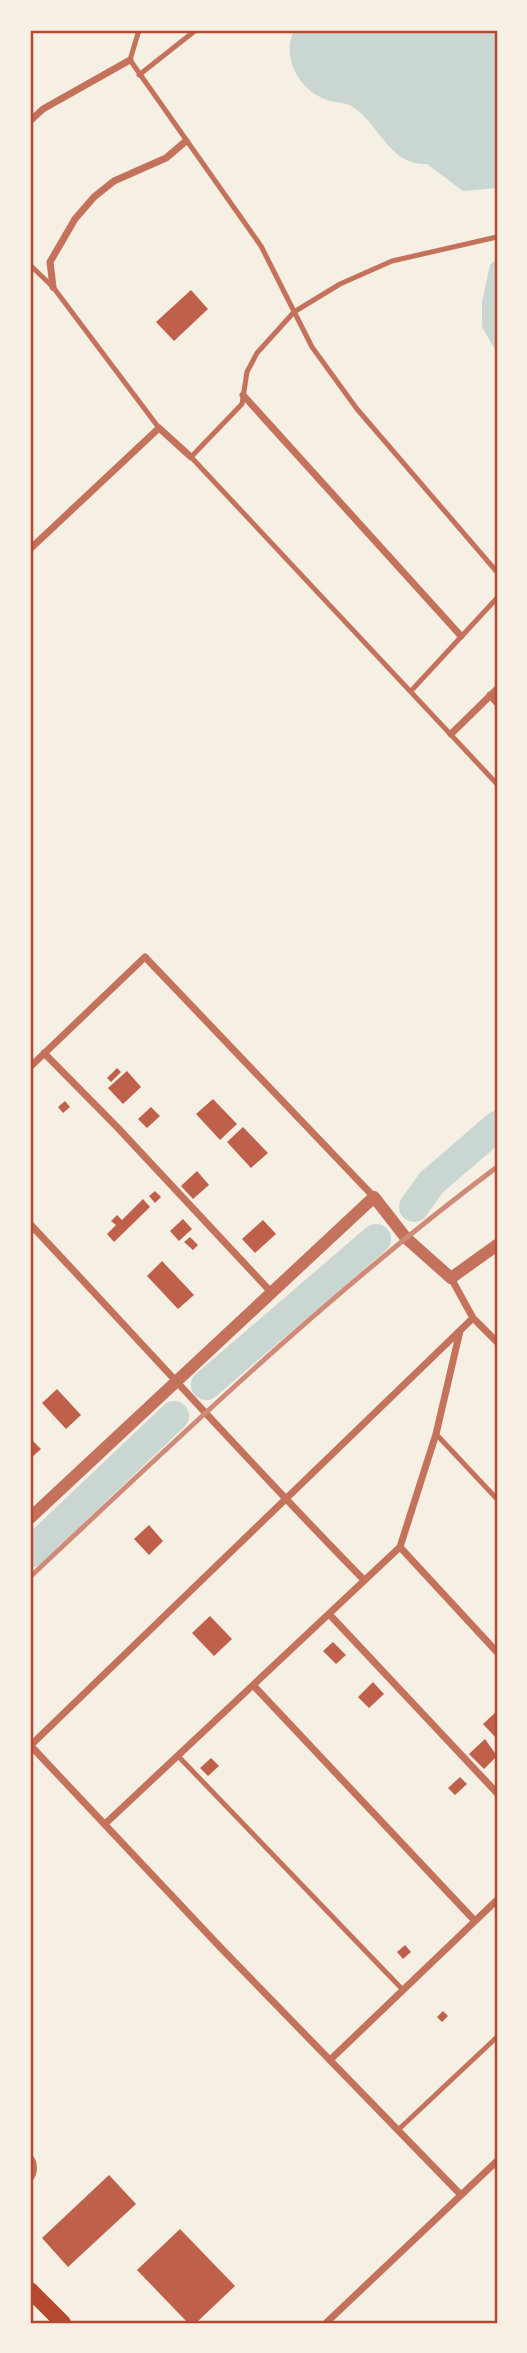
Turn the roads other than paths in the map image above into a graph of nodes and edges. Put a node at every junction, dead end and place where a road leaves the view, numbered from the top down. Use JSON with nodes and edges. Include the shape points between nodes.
{"nodes":[{"id":1,"x":139,"y":30,"type":"edge"},
{"id":2,"x":196,"y":30,"type":"edge"},
{"id":3,"x":130,"y":60,"type":"junction"},
{"id":4,"x":139,"y":75,"type":"junction"},
{"id":5,"x":30,"y":121,"type":"edge"},
{"id":6,"x":186,"y":141,"type":"junction"},
{"id":7,"x":497,"y":237,"type":"edge"},
{"id":8,"x":30,"y":265,"type":"edge"},
{"id":9,"x":53,"y":287,"type":"junction"},
{"id":10,"x":294,"y":312,"type":"junction"},
{"id":11,"x":243,"y":395,"type":"junction"},
{"id":12,"x":159,"y":428,"type":"junction"},
{"id":13,"x":191,"y":457,"type":"junction"},
{"id":14,"x":30,"y":549,"type":"edge"},
{"id":15,"x":497,"y":572,"type":"edge"},
{"id":16,"x":497,"y":598,"type":"edge"},
{"id":17,"x":461,"y":636,"type":"junction"},
{"id":18,"x":497,"y":689,"type":"edge"},
{"id":19,"x":411,"y":691,"type":"junction"},
{"id":20,"x":490,"y":695,"type":"junction"},
{"id":21,"x":497,"y":704,"type":"edge"},
{"id":22,"x":451,"y":734,"type":"junction"},
{"id":23,"x":497,"y":784,"type":"edge"},
{"id":24,"x":44,"y":1053,"type":"junction"},
{"id":25,"x":30,"y":1067,"type":"edge"},
{"id":26,"x":374,"y":1197,"type":"junction"},
{"id":27,"x":30,"y":1224,"type":"edge"},
{"id":28,"x":497,"y":1244,"type":"edge"},
{"id":29,"x":451,"y":1278,"type":"junction"},
{"id":30,"x":271,"y":1292,"type":"junction"},
{"id":31,"x":473,"y":1318,"type":"junction"},
{"id":32,"x":460,"y":1331,"type":"junction"},
{"id":33,"x":497,"y":1342,"type":"edge"},
{"id":34,"x":177,"y":1379,"type":"junction"},
{"id":35,"x":436,"y":1434,"type":"junction"},
{"id":36,"x":285,"y":1499,"type":"junction"},
{"id":37,"x":497,"y":1499,"type":"edge"},
{"id":38,"x":30,"y":1518,"type":"edge"},
{"id":39,"x":400,"y":1547,"type":"junction"},
{"id":40,"x":364,"y":1580,"type":"junction"},
{"id":41,"x":328,"y":1614,"type":"junction"},
{"id":42,"x":497,"y":1652,"type":"edge"},
{"id":43,"x":253,"y":1685,"type":"junction"},
{"id":44,"x":30,"y":1745,"type":"edge"},
{"id":45,"x":178,"y":1756,"type":"junction"},
{"id":46,"x":497,"y":1793,"type":"edge"},
{"id":47,"x":105,"y":1824,"type":"junction"},
{"id":48,"x":497,"y":1900,"type":"edge"},
{"id":49,"x":475,"y":1921,"type":"junction"},
{"id":50,"x":403,"y":1990,"type":"junction"},
{"id":51,"x":497,"y":2037,"type":"edge"},
{"id":52,"x":330,"y":2060,"type":"junction"},
{"id":53,"x":398,"y":2130,"type":"junction"},
{"id":54,"x":30,"y":2156,"type":"edge"},
{"id":55,"x":497,"y":2161,"type":"edge"},
{"id":56,"x":30,"y":2180,"type":"edge"},
{"id":57,"x":461,"y":2195,"type":"junction"},
{"id":58,"x":30,"y":2290,"type":"edge"},
{"id":59,"x":62,"y":2323,"type":"edge"},
{"id":60,"x":326,"y":2323,"type":"edge"}],
"edges":[{"from":1,"to":3,"type":"lane"},
{"from":2,"to":4,"type":"lane"},
{"from":3,"to":4,"type":"lane"},
{"from":3,"to":5,"type":"street"},
{"from":4,"to":6,"type":"lane"},
{"from":6,"to":9,"type":"street","via":[[166,158],[114,181],[93,197],[50,262]]},
{"from":6,"to":10,"type":"lane","via":[[261,246]]},
{"from":7,"to":10,"type":"lane","via":[[392,261],[340,284]]},
{"from":8,"to":9,"type":"lane"},
{"from":9,"to":12,"type":"lane"},
{"from":10,"to":11,"type":"lane","via":[[257,353]]},
{"from":10,"to":15,"type":"lane","via":[[312,347],[357,409]]},
{"from":11,"to":13,"type":"lane","via":[[242,404]]},
{"from":11,"to":17,"type":"street"},
{"from":12,"to":13,"type":"street"},
{"from":12,"to":14,"type":"street"},
{"from":13,"to":19,"type":"lane"},
{"from":16,"to":17,"type":"lane"},
{"from":17,"to":19,"type":"lane"},
{"from":18,"to":20,"type":"street"},
{"from":19,"to":22,"type":"lane"},
{"from":20,"to":21,"type":"street"},
{"from":20,"to":22,"type":"street"},
{"from":22,"to":23,"type":"lane"},
{"from":24,"to":25,"type":"street"},
{"from":24,"to":26,"type":"street","via":[[145,957]]},
{"from":24,"to":30,"type":"street"},
{"from":26,"to":29,"type":"street","via":[[406,1238]]},
{"from":26,"to":30,"type":"street"},
{"from":27,"to":34,"type":"street"},
{"from":28,"to":29,"type":"street"},
{"from":29,"to":31,"type":"street"},
{"from":30,"to":34,"type":"street"},
{"from":31,"to":32,"type":"street"},
{"from":31,"to":33,"type":"street"},
{"from":32,"to":35,"type":"street"},
{"from":32,"to":36,"type":"street"},
{"from":34,"to":36,"type":"street"},
{"from":34,"to":38,"type":"street"},
{"from":35,"to":37,"type":"lane"},
{"from":35,"to":39,"type":"street"},
{"from":36,"to":40,"type":"street"},
{"from":36,"to":44,"type":"street"},
{"from":39,"to":40,"type":"street"},
{"from":39,"to":42,"type":"street"},
{"from":40,"to":41,"type":"street"},
{"from":41,"to":43,"type":"street"},
{"from":41,"to":46,"type":"street"},
{"from":43,"to":45,"type":"street"},
{"from":43,"to":49,"type":"street"},
{"from":44,"to":47,"type":"street"},
{"from":45,"to":47,"type":"street"},
{"from":45,"to":50,"type":"lane"},
{"from":47,"to":52,"type":"street"},
{"from":48,"to":49,"type":"street"},
{"from":49,"to":50,"type":"street"},
{"from":50,"to":52,"type":"street"},
{"from":51,"to":53,"type":"lane"},
{"from":52,"to":53,"type":"street"},
{"from":53,"to":57,"type":"street"},
{"from":54,"to":56,"type":"lane","via":[[35,2165]]},
{"from":55,"to":57,"type":"street"},
{"from":57,"to":60,"type":"street"},
{"from":58,"to":59,"type":"main road"}]}
